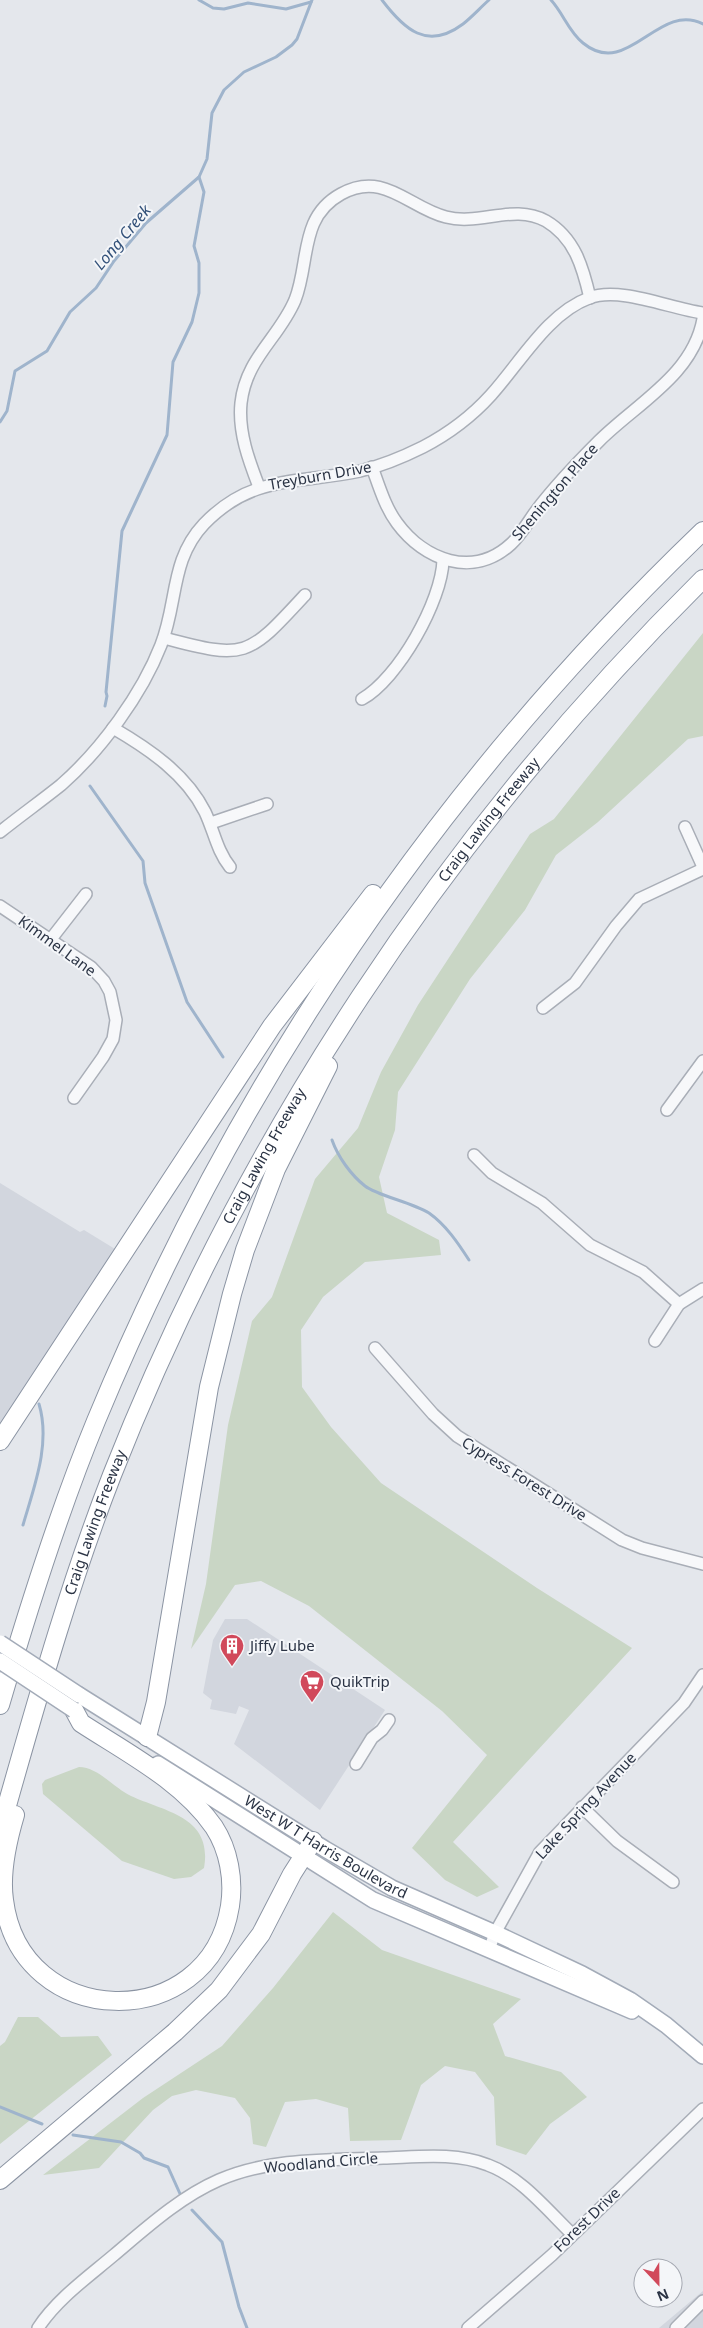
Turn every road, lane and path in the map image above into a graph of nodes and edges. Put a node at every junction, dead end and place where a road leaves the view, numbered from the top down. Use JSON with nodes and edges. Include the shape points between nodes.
{"nodes":[{"id":1,"x":590,"y":298,"type":"junction"},
{"id":2,"x":703,"y":313,"type":"edge"},
{"id":3,"x":703,"y":320,"type":"edge"},
{"id":4,"x":372,"y":468,"type":"junction"},
{"id":5,"x":259,"y":487,"type":"junction"},
{"id":6,"x":703,"y":531,"type":"edge"},
{"id":7,"x":443,"y":560,"type":"junction"},
{"id":8,"x":703,"y":580,"type":"edge"},
{"id":9,"x":304,"y":596,"type":"dead end"},
{"id":10,"x":164,"y":638,"type":"junction"},
{"id":11,"x":362,"y":699,"type":"dead end"},
{"id":12,"x":113,"y":728,"type":"junction"},
{"id":13,"x":267,"y":804,"type":"dead end"},
{"id":14,"x":211,"y":823,"type":"junction"},
{"id":15,"x":686,"y":827,"type":"dead end"},
{"id":16,"x":0,"y":832,"type":"edge"},
{"id":17,"x":427,"y":838,"type":"junction"},
{"id":18,"x":230,"y":868,"type":"dead end"},
{"id":19,"x":703,"y":868,"type":"edge"},
{"id":20,"x":86,"y":894,"type":"dead end"},
{"id":21,"x":0,"y":906,"type":"edge"},
{"id":22,"x":51,"y":939,"type":"junction"},
{"id":23,"x":385,"y":958,"type":"junction"},
{"id":24,"x":543,"y":1008,"type":"dead end"},
{"id":25,"x":703,"y":1061,"type":"edge"},
{"id":26,"x":74,"y":1098,"type":"dead end"},
{"id":27,"x":666,"y":1110,"type":"dead end"},
{"id":28,"x":474,"y":1155,"type":"dead end"},
{"id":29,"x":703,"y":1289,"type":"edge"},
{"id":30,"x":679,"y":1304,"type":"junction"},
{"id":31,"x":655,"y":1341,"type":"dead end"},
{"id":32,"x":375,"y":1348,"type":"dead end"},
{"id":33,"x":0,"y":1441,"type":"edge"},
{"id":34,"x":703,"y":1564,"type":"edge"},
{"id":35,"x":0,"y":1643,"type":"edge"},
{"id":36,"x":0,"y":1661,"type":"edge"},
{"id":37,"x":703,"y":1677,"type":"edge"},
{"id":38,"x":77,"y":1703,"type":"junction"},
{"id":39,"x":0,"y":1705,"type":"edge"},
{"id":40,"x":386,"y":1725,"type":"dead end"},
{"id":41,"x":147,"y":1737,"type":"junction"},
{"id":42,"x":356,"y":1764,"type":"dead end"},
{"id":43,"x":13,"y":1785,"type":"junction"},
{"id":44,"x":582,"y":1807,"type":"junction"},
{"id":45,"x":0,"y":1830,"type":"edge"},
{"id":46,"x":308,"y":1848,"type":"junction"},
{"id":47,"x":673,"y":1882,"type":"dead end"},
{"id":48,"x":495,"y":1933,"type":"junction"},
{"id":49,"x":489,"y":1950,"type":"junction"},
{"id":50,"x":666,"y":2025,"type":"junction"},
{"id":51,"x":703,"y":2056,"type":"edge"},
{"id":52,"x":703,"y":2109,"type":"edge"},
{"id":53,"x":0,"y":2180,"type":"edge"},
{"id":54,"x":572,"y":2234,"type":"junction"},
{"id":55,"x":703,"y":2301,"type":"edge"},
{"id":56,"x":38,"y":2328,"type":"edge"},
{"id":57,"x":468,"y":2328,"type":"edge"},
{"id":58,"x":676,"y":2328,"type":"edge"}],
"edges":[{"from":1,"to":2,"type":"street","name":"Treyburn Drive","via":[[628,297]]},
{"from":1,"to":4,"type":"street","name":"Treyburn Drive","via":[[554,320],[492,394],[458,425],[421,448]]},
{"from":1,"to":5,"type":"street","via":[[570,242],[552,225],[537,217],[516,213],[462,220],[437,214],[385,188],[359,187],[342,193],[323,207],[312,224],[295,299],[260,351],[246,379],[241,422]]},
{"from":3,"to":7,"type":"street","name":"Shenington Place","via":[[695,345],[683,364],[600,440],[536,510],[512,543],[486,559],[472,562]]},
{"from":4,"to":5,"type":"street","name":"Treyburn Drive"},
{"from":4,"to":7,"type":"street","name":"Shenington Place","via":[[396,522],[417,543]]},
{"from":5,"to":10,"type":"street","name":"Treyburn Drive","via":[[226,506],[203,525],[186,550],[175,578]]},
{"from":6,"to":17,"type":"highway","via":[[564,673]]},
{"from":7,"to":11,"type":"street","via":[[437,589],[414,639],[382,684]]},
{"from":8,"to":23,"type":"highway","name":"Craig Lawing Freeway","via":[[624,660],[510,790]]},
{"from":9,"to":10,"type":"street","via":[[265,638],[247,648],[216,651]]},
{"from":10,"to":12,"type":"street","name":"Treyburn Drive","via":[[146,676]]},
{"from":12,"to":14,"type":"street","via":[[177,773],[192,790]]},
{"from":12,"to":16,"type":"street","name":"Treyburn Drive","via":[[61,785]]},
{"from":13,"to":14,"type":"street"},
{"from":14,"to":18,"type":"street","via":[[218,848]]},
{"from":15,"to":19,"type":"street"},
{"from":17,"to":33,"type":"highway","via":[[372,895],[272,1026]]},
{"from":17,"to":39,"type":"highway","via":[[314,999],[226,1147],[180,1235],[96,1422],[68,1495]]},
{"from":19,"to":24,"type":"street","via":[[640,900],[616,926],[583,974]]},
{"from":20,"to":22,"type":"street"},
{"from":21,"to":22,"type":"street","name":"Kimmel Lane"},
{"from":22,"to":26,"type":"street","name":"Kimmel Lane","via":[[91,967],[104,981],[115,1011],[115,1028],[109,1047]]},
{"from":23,"to":41,"type":"highway","via":[[276,1169],[245,1250],[209,1387],[156,1702]]},
{"from":23,"to":43,"type":"highway","name":"Craig Lawing Freeway","via":[[318,1059],[248,1182],[158,1364],[84,1554],[44,1675]]},
{"from":25,"to":27,"type":"street"},
{"from":28,"to":30,"type":"street","via":[[492,1173],[542,1203],[590,1245],[643,1272]]},
{"from":29,"to":30,"type":"street"},
{"from":30,"to":31,"type":"street"},
{"from":32,"to":34,"type":"street","name":"Cypress Forest Drive","via":[[433,1414],[473,1448],[622,1540]]},
{"from":35,"to":38,"type":"main road","name":"West W T Harris Boulevard","bridge":true,"via":[[32,1664]]},
{"from":36,"to":38,"type":"main road","name":"West W T Harris Boulevard","bridge":true,"via":[[27,1679]]},
{"from":37,"to":44,"type":"street","name":"Lake Spring Avenue","via":[[684,1703]]},
{"from":38,"to":41,"type":"main road","name":"West W T Harris Boulevard"},
{"from":38,"to":43,"type":"highway","via":[[81,1723],[180,1790],[205,1816],[221,1840],[231,1875],[230,1910],[220,1939],[198,1969],[180,1984],[160,1994],[127,2002],[110,2002],[92,2000],[59,1987],[30,1963],[14,1936],[4,1901],[5,1858],[18,1806]]},
{"from":38,"to":46,"type":"main road","name":"West W T Harris Boulevard"},
{"from":40,"to":42,"type":"street","via":[[372,1738]]},
{"from":41,"to":46,"type":"main road","name":"West W T Harris Boulevard"},
{"from":43,"to":45,"type":"highway","name":"Craig Lawing Freeway"},
{"from":44,"to":47,"type":"street","via":[[617,1841]]},
{"from":44,"to":48,"type":"street","name":"Lake Spring Avenue","via":[[540,1852]]},
{"from":46,"to":48,"type":"main road","name":"West W T Harris Boulevard"},
{"from":46,"to":49,"type":"main road","name":"West W T Harris Boulevard","via":[[373,1900]]},
{"from":46,"to":53,"type":"highway","via":[[261,1934],[219,1990],[175,2032]]},
{"from":48,"to":49,"type":"street","name":"Lake Spring Avenue"},
{"from":48,"to":50,"type":"main road","name":"West W T Harris Boulevard","via":[[582,1974],[630,2000]]},
{"from":49,"to":50,"type":"main road","name":"West W T Harris Boulevard"},
{"from":50,"to":51,"type":"main road","name":"West W T Harris Boulevard"},
{"from":52,"to":54,"type":"street","name":"Forest Drive"},
{"from":54,"to":56,"type":"street","name":"Woodland Circle","via":[[510,2177],[476,2161],[442,2156],[270,2165],[217,2180],[171,2210],[68,2295]]},
{"from":54,"to":57,"type":"street","name":"Forest Drive"},
{"from":55,"to":58,"type":"street"}]}
